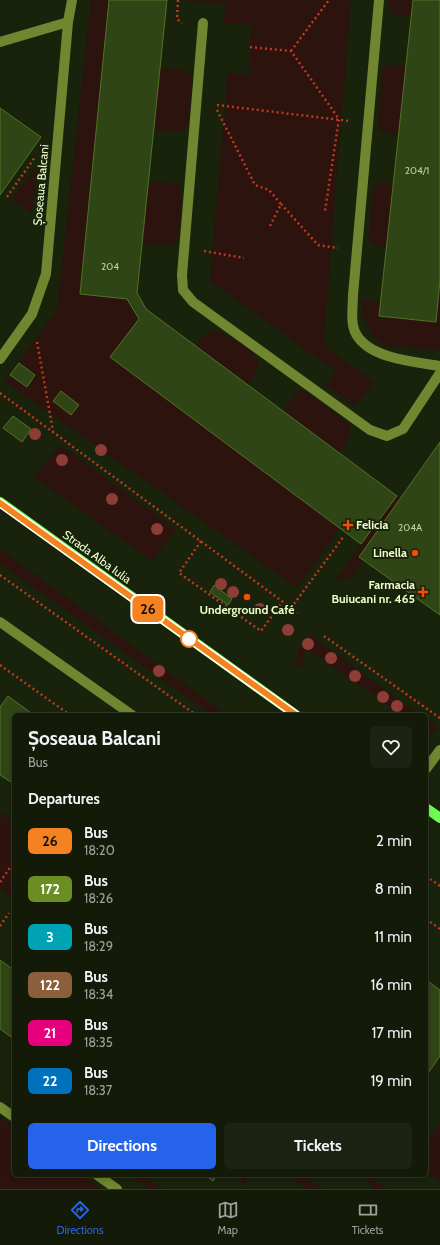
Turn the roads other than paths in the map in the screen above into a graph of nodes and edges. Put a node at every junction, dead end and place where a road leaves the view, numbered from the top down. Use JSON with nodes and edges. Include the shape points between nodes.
{"nodes":[{"id":1,"x":72,"y":0,"type":"edge"},
{"id":2,"x":378,"y":0,"type":"edge"},
{"id":3,"x":68,"y":22,"type":"junction"},
{"id":4,"x":203,"y":23,"type":"dead end"},
{"id":5,"x":0,"y":42,"type":"edge"},
{"id":6,"x":0,"y":359,"type":"edge"},
{"id":7,"x":440,"y":366,"type":"edge"},
{"id":8,"x":440,"y":372,"type":"edge"},
{"id":9,"x":0,"y":502,"type":"edge"},
{"id":10,"x":0,"y":622,"type":"edge"},
{"id":11,"x":129,"y":713,"type":"edge"},
{"id":12,"x":293,"y":713,"type":"edge"},
{"id":13,"x":440,"y":750,"type":"edge"},
{"id":14,"x":428,"y":766,"type":"edge"},
{"id":15,"x":428,"y":809,"type":"edge"},
{"id":16,"x":440,"y":818,"type":"edge"},
{"id":17,"x":0,"y":1107,"type":"edge"},
{"id":18,"x":12,"y":1116,"type":"edge"},
{"id":19,"x":100,"y":1177,"type":"edge"},
{"id":20,"x":117,"y":1189,"type":"edge"}],
"edges":[{"from":1,"to":3,"type":"lane","name":"Șoseaua Balcani"},
{"from":2,"to":7,"type":"lane","via":[[352,322],[362,342],[378,352],[397,360]]},
{"from":3,"to":5,"type":"lane"},
{"from":3,"to":6,"type":"lane","name":"Șoseaua Balcani","via":[[46,274],[32,314]]},
{"from":4,"to":8,"type":"lane","via":[[184,247],[183,290],[193,302],[370,430],[387,436],[403,429]]},
{"from":9,"to":12,"type":"main road","name":"Strada Alba Iulia"},
{"from":10,"to":11,"type":"lane"},
{"from":13,"to":14,"type":"lane"},
{"from":15,"to":16,"type":"main road"},
{"from":17,"to":18,"type":"lane"},
{"from":19,"to":20,"type":"lane"}]}
